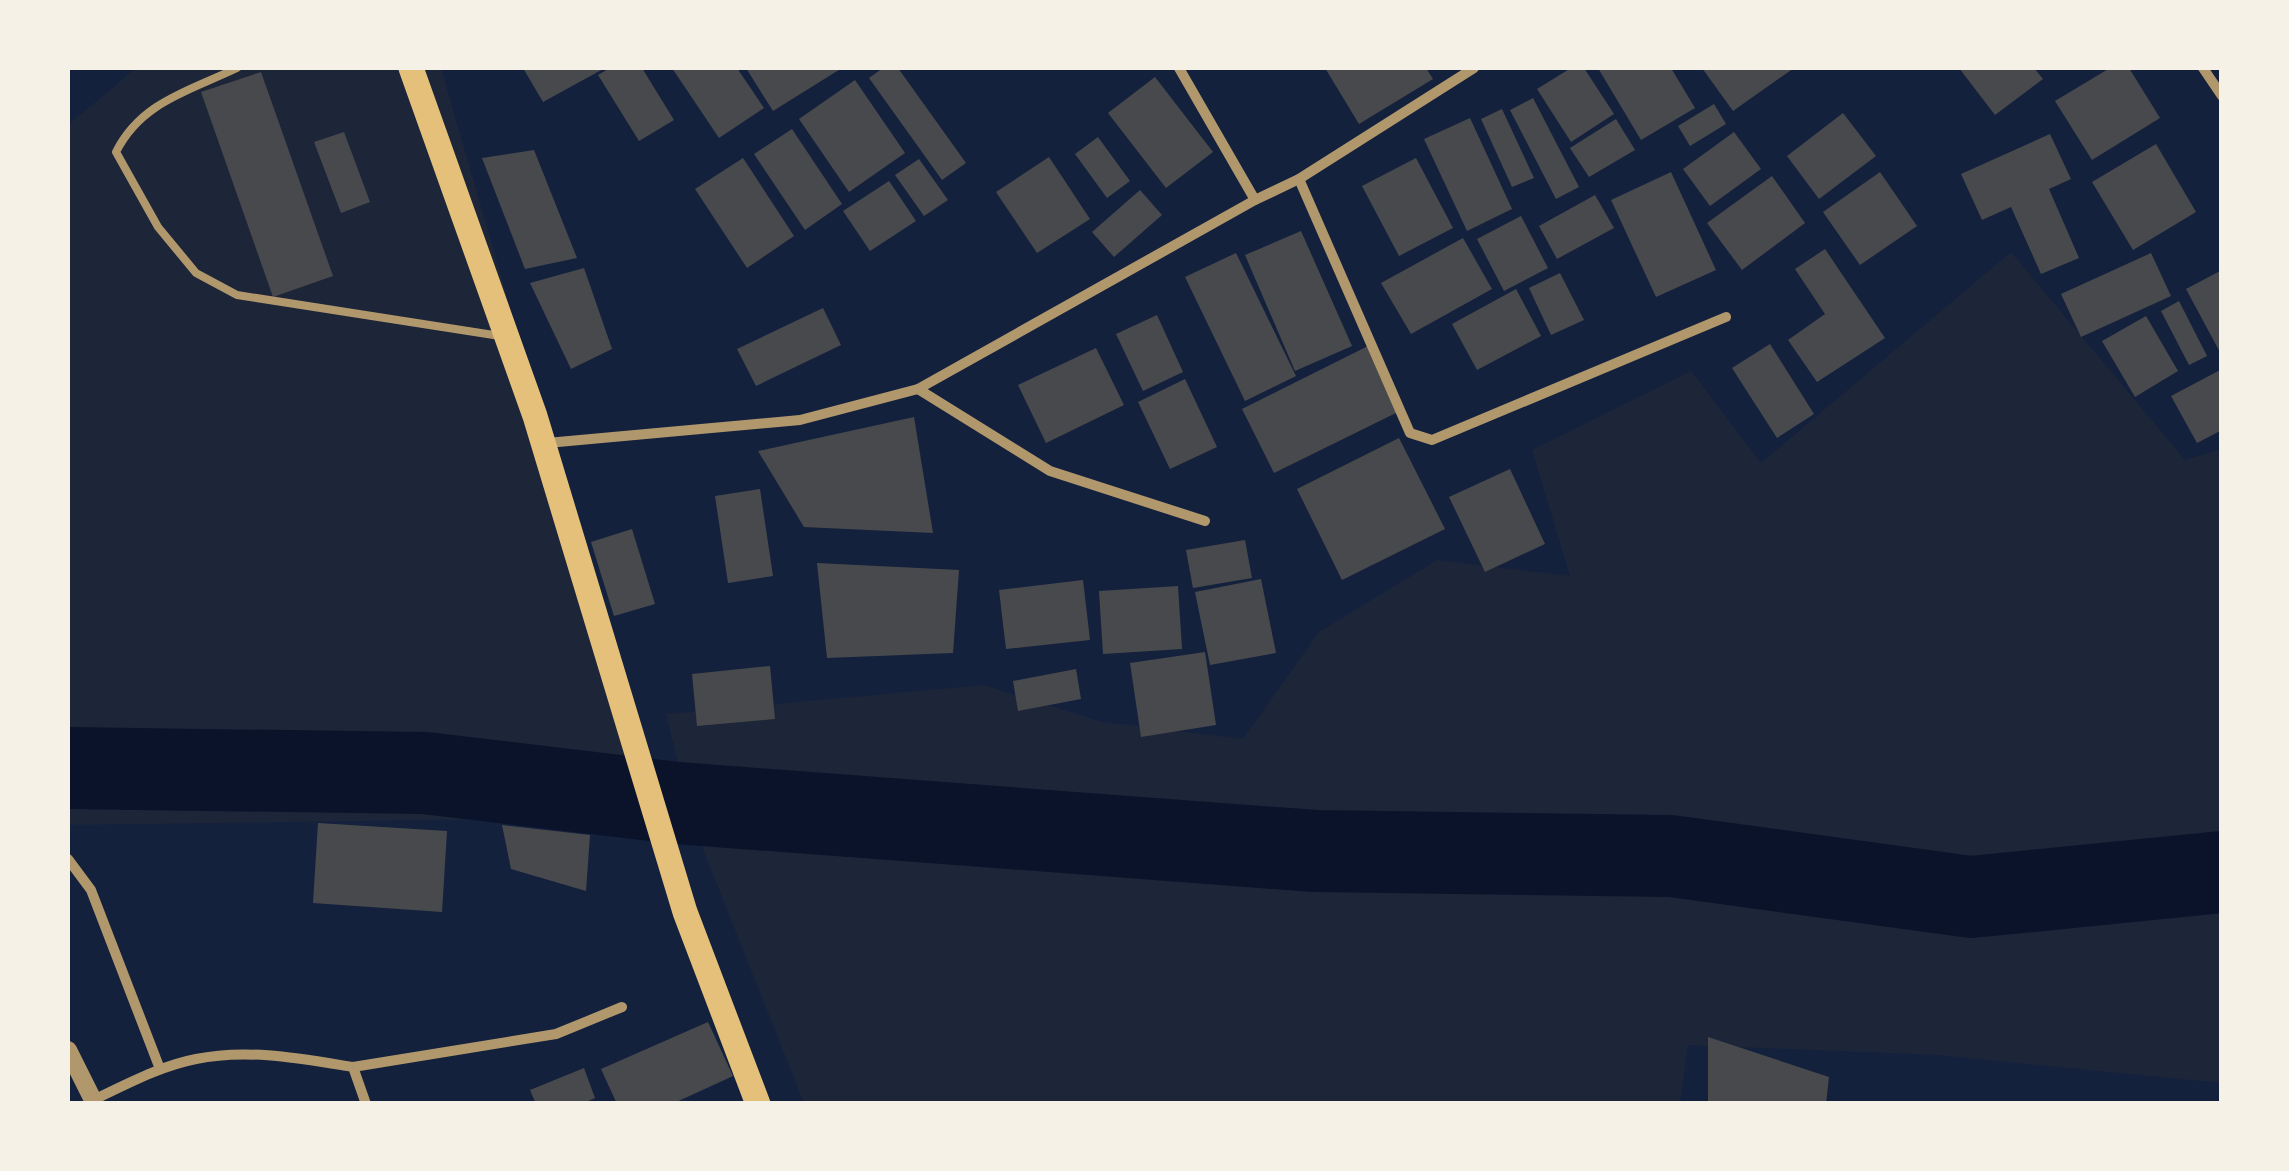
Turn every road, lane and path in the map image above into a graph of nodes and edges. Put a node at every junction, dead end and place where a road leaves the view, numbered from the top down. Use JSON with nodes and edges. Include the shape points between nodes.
{"nodes":[{"id":1,"x":237,"y":68,"type":"edge"},
{"id":2,"x":411,"y":68,"type":"edge"},
{"id":3,"x":1179,"y":68,"type":"edge"},
{"id":4,"x":1474,"y":68,"type":"edge"},
{"id":5,"x":2203,"y":68,"type":"edge"},
{"id":6,"x":2222,"y":96,"type":"edge"},
{"id":7,"x":1300,"y":180,"type":"junction"},
{"id":8,"x":1255,"y":200,"type":"junction"},
{"id":9,"x":1726,"y":317,"type":"dead end"},
{"id":10,"x":507,"y":337,"type":"junction"},
{"id":11,"x":918,"y":389,"type":"junction"},
{"id":12,"x":544,"y":444,"type":"junction"},
{"id":13,"x":1205,"y":521,"type":"dead end"},
{"id":14,"x":68,"y":859,"type":"edge"},
{"id":15,"x":622,"y":1007,"type":"dead end"},
{"id":16,"x":68,"y":1050,"type":"edge"},
{"id":17,"x":353,"y":1067,"type":"junction"},
{"id":18,"x":160,"y":1069,"type":"junction"},
{"id":19,"x":94,"y":1102,"type":"edge"},
{"id":20,"x":366,"y":1104,"type":"edge"},
{"id":21,"x":758,"y":1104,"type":"edge"}],
"edges":[{"from":1,"to":10,"type":"lane","via":[[144,112],[116,152],[158,226],[196,273],[237,295]]},
{"from":2,"to":10,"type":"main road"},
{"from":3,"to":8,"type":"street"},
{"from":4,"to":7,"type":"street"},
{"from":5,"to":6,"type":"street"},
{"from":7,"to":8,"type":"street"},
{"from":7,"to":9,"type":"street","via":[[1410,432],[1420,439],[1468,426]]},
{"from":8,"to":11,"type":"street"},
{"from":10,"to":12,"type":"main road"},
{"from":11,"to":12,"type":"street","via":[[800,420]]},
{"from":11,"to":13,"type":"street","via":[[1050,471]]},
{"from":12,"to":21,"type":"main road","via":[[684,912]]},
{"from":14,"to":18,"type":"street","via":[[91,890]]},
{"from":15,"to":17,"type":"street","via":[[556,1034]]},
{"from":16,"to":19,"type":"street"},
{"from":17,"to":18,"type":"street","via":[[280,1056],[199,1058]]},
{"from":17,"to":20,"type":"street"},
{"from":18,"to":19,"type":"street"}]}
